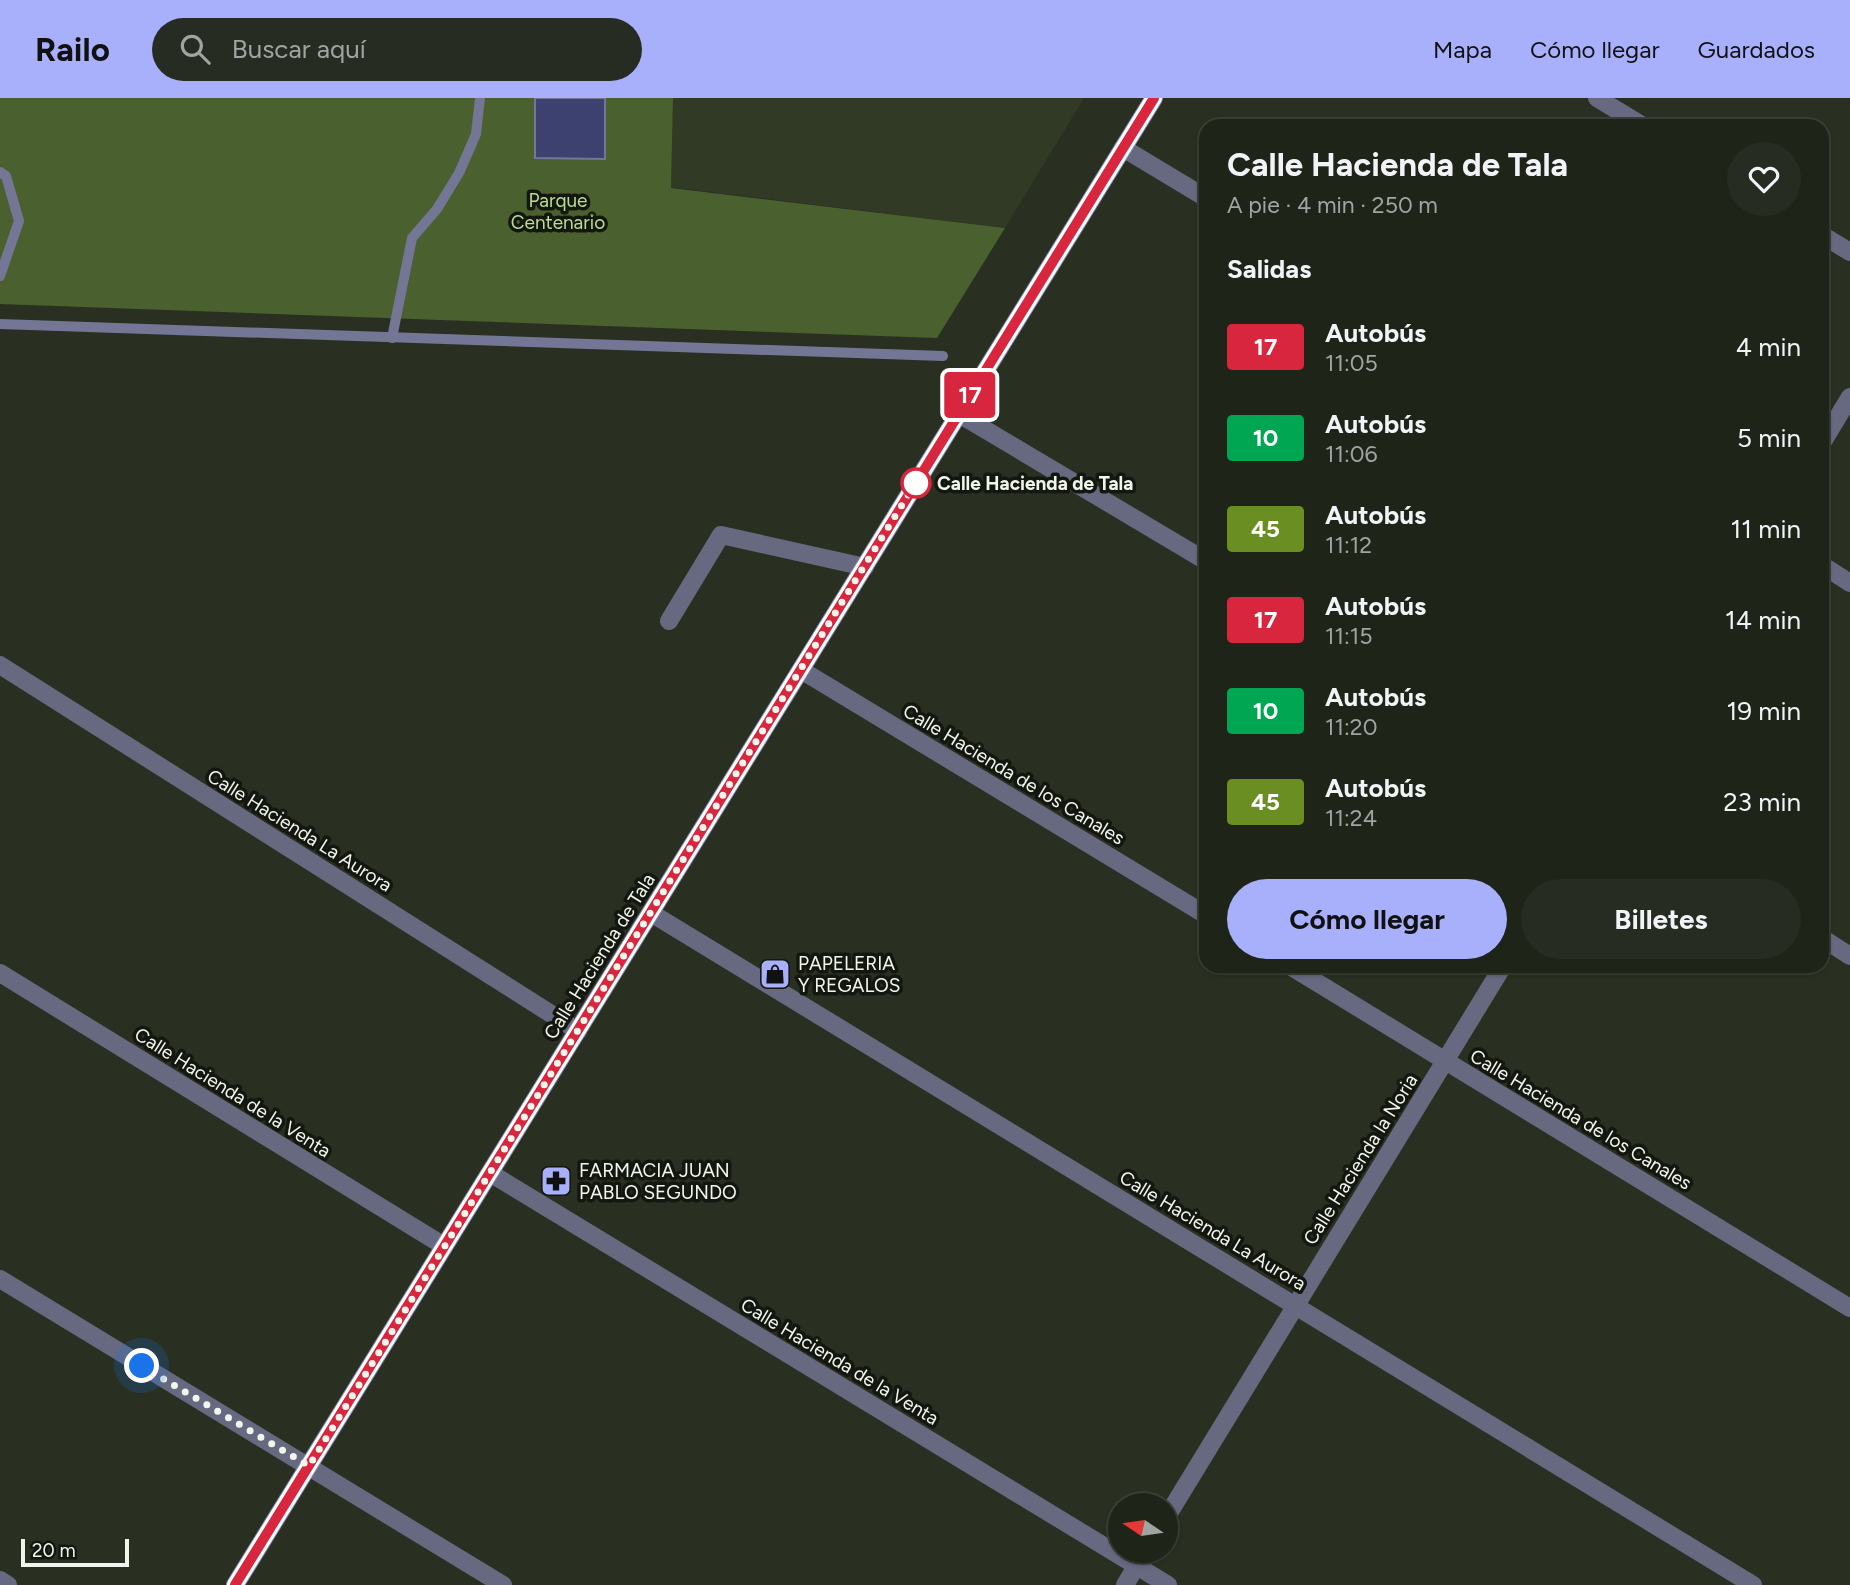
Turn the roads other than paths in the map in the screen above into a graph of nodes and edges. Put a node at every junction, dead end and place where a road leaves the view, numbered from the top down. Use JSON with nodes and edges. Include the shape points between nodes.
{"nodes":[{"id":1,"x":1154,"y":98,"type":"edge"},
{"id":2,"x":1597,"y":98,"type":"edge"},
{"id":3,"x":1632,"y":119,"type":"edge"},
{"id":4,"x":1123,"y":148,"type":"junction"},
{"id":5,"x":1199,"y":194,"type":"edge"},
{"id":6,"x":1829,"y":239,"type":"edge"},
{"id":7,"x":1850,"y":252,"type":"edge"},
{"id":8,"x":1850,"y":397,"type":"edge"},
{"id":9,"x":959,"y":414,"type":"junction"},
{"id":10,"x":1829,"y":432,"type":"edge"},
{"id":11,"x":1199,"y":557,"type":"edge"},
{"id":12,"x":864,"y":566,"type":"junction"},
{"id":13,"x":1829,"y":570,"type":"edge"},
{"id":14,"x":1850,"y":583,"type":"edge"},
{"id":15,"x":669,"y":621,"type":"dead end"},
{"id":16,"x":0,"y":665,"type":"edge"},
{"id":17,"x":801,"y":670,"type":"junction"},
{"id":18,"x":1199,"y":911,"type":"edge"},
{"id":19,"x":651,"y":913,"type":"junction"},
{"id":20,"x":1829,"y":942,"type":"edge"},
{"id":21,"x":1850,"y":956,"type":"edge"},
{"id":22,"x":0,"y":973,"type":"edge"},
{"id":23,"x":1302,"y":973,"type":"edge"},
{"id":24,"x":1499,"y":973,"type":"edge"},
{"id":25,"x":578,"y":1031,"type":"junction"},
{"id":26,"x":1445,"y":1060,"type":"junction"},
{"id":27,"x":490,"y":1173,"type":"junction"},
{"id":28,"x":444,"y":1246,"type":"junction"},
{"id":29,"x":0,"y":1279,"type":"edge"},
{"id":30,"x":1295,"y":1305,"type":"junction"},
{"id":31,"x":1850,"y":1308,"type":"edge"},
{"id":32,"x":309,"y":1466,"type":"junction"},
{"id":33,"x":1178,"y":1498,"type":"edge"},
{"id":34,"x":1108,"y":1538,"type":"edge"},
{"id":35,"x":1138,"y":1563,"type":"edge"},
{"id":36,"x":1146,"y":1563,"type":"edge"},
{"id":37,"x":0,"y":1580,"type":"edge"},
{"id":38,"x":8,"y":1585,"type":"edge"},
{"id":39,"x":235,"y":1585,"type":"edge"},
{"id":40,"x":503,"y":1585,"type":"edge"},
{"id":41,"x":1125,"y":1585,"type":"edge"},
{"id":42,"x":1168,"y":1585,"type":"edge"},
{"id":43,"x":1753,"y":1585,"type":"edge"}],
"edges":[{"from":1,"to":4,"type":"street","name":"Calle Hacienda de Tala"},
{"from":2,"to":3,"type":"street"},
{"from":4,"to":5,"type":"street"},
{"from":4,"to":9,"type":"street","name":"Calle Hacienda de Tala"},
{"from":6,"to":7,"type":"street"},
{"from":8,"to":10,"type":"street"},
{"from":9,"to":11,"type":"street"},
{"from":9,"to":12,"type":"street","name":"Calle Hacienda de Tala"},
{"from":12,"to":15,"type":"street","via":[[721,535]]},
{"from":12,"to":17,"type":"street","name":"Calle Hacienda de Tala"},
{"from":13,"to":14,"type":"street"},
{"from":16,"to":25,"type":"street","name":"Calle Hacienda La Aurora"},
{"from":17,"to":18,"type":"street","name":"Calle Hacienda de los Canales"},
{"from":17,"to":19,"type":"street","name":"Calle Hacienda de Tala"},
{"from":19,"to":25,"type":"street","name":"Calle Hacienda de Tala"},
{"from":19,"to":30,"type":"street","name":"Calle Hacienda La Aurora"},
{"from":20,"to":21,"type":"street"},
{"from":22,"to":28,"type":"street","name":"Calle Hacienda de la Venta"},
{"from":23,"to":26,"type":"street","name":"Calle Hacienda de los Canales"},
{"from":24,"to":26,"type":"street","name":"Calle Hacienda la Noria"},
{"from":25,"to":27,"type":"street","name":"Calle Hacienda de Tala"},
{"from":26,"to":30,"type":"street","name":"Calle Hacienda la Noria"},
{"from":26,"to":31,"type":"street","name":"Calle Hacienda de los Canales"},
{"from":27,"to":28,"type":"street","name":"Calle Hacienda de Tala"},
{"from":27,"to":34,"type":"street","name":"Calle Hacienda de la Venta"},
{"from":28,"to":32,"type":"street","name":"Calle Hacienda de Tala"},
{"from":29,"to":32,"type":"street"},
{"from":30,"to":33,"type":"street","name":"Calle Hacienda la Noria"},
{"from":30,"to":43,"type":"street","name":"Calle Hacienda La Aurora"},
{"from":32,"to":39,"type":"street","name":"Calle Hacienda de Tala"},
{"from":32,"to":40,"type":"street"},
{"from":35,"to":41,"type":"street"},
{"from":36,"to":42,"type":"street","name":"Calle Hacienda de la Venta"},
{"from":37,"to":38,"type":"street"}]}
